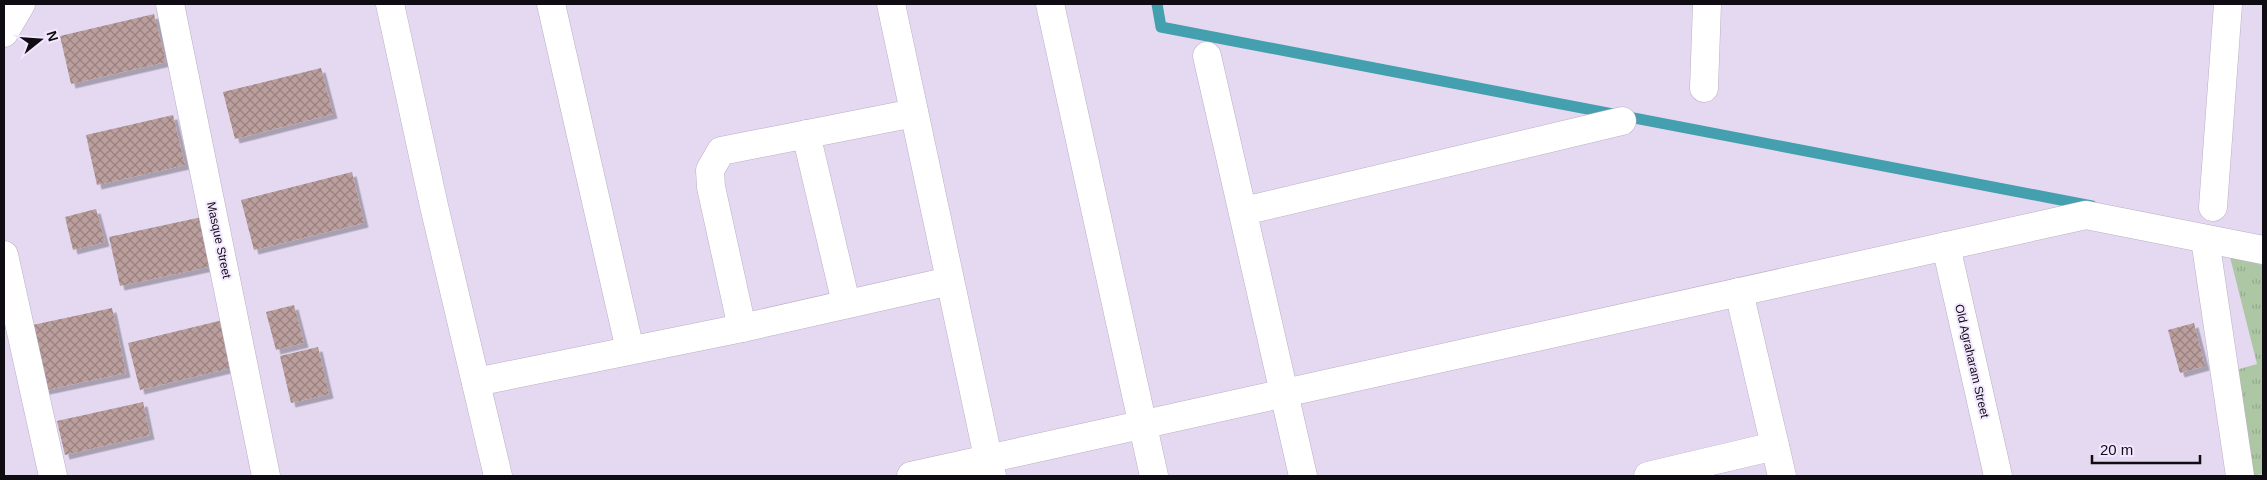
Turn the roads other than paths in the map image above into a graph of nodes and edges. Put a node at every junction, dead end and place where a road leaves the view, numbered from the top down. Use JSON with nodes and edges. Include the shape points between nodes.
{"nodes":[{"id":1,"x":21,"y":4,"type":"edge"},
{"id":2,"x":170,"y":4,"type":"edge"},
{"id":3,"x":390,"y":4,"type":"edge"},
{"id":4,"x":550,"y":4,"type":"edge"},
{"id":5,"x":891,"y":4,"type":"edge"},
{"id":6,"x":1050,"y":4,"type":"edge"},
{"id":7,"x":1707,"y":4,"type":"edge"},
{"id":8,"x":2228,"y":4,"type":"edge"},
{"id":9,"x":4,"y":33,"type":"edge"},
{"id":10,"x":1207,"y":56,"type":"dead end"},
{"id":11,"x":1704,"y":88,"type":"dead end"},
{"id":12,"x":914,"y":113,"type":"junction"},
{"id":13,"x":1622,"y":121,"type":"dead end"},
{"id":14,"x":806,"y":134,"type":"junction"},
{"id":15,"x":2213,"y":207,"type":"dead end"},
{"id":16,"x":1244,"y":211,"type":"junction"},
{"id":17,"x":2206,"y":239,"type":"junction"},
{"id":18,"x":1946,"y":246,"type":"junction"},
{"id":19,"x":2263,"y":250,"type":"edge"},
{"id":20,"x":4,"y":255,"type":"edge"},
{"id":21,"x":950,"y":281,"type":"junction"},
{"id":22,"x":1739,"y":292,"type":"junction"},
{"id":23,"x":846,"y":303,"type":"junction"},
{"id":24,"x":742,"y":328,"type":"junction"},
{"id":25,"x":630,"y":350,"type":"junction"},
{"id":26,"x":476,"y":382,"type":"junction"},
{"id":27,"x":1283,"y":393,"type":"junction"},
{"id":28,"x":1142,"y":425,"type":"junction"},
{"id":29,"x":1775,"y":446,"type":"junction"},
{"id":30,"x":990,"y":468,"type":"edge"},
{"id":31,"x":48,"y":475,"type":"edge"},
{"id":32,"x":266,"y":476,"type":"edge"},
{"id":33,"x":498,"y":476,"type":"edge"},
{"id":34,"x":911,"y":476,"type":"edge"},
{"id":35,"x":1154,"y":476,"type":"edge"},
{"id":36,"x":1303,"y":476,"type":"edge"},
{"id":37,"x":1648,"y":476,"type":"edge"},
{"id":38,"x":1782,"y":476,"type":"edge"},
{"id":39,"x":1998,"y":476,"type":"edge"},
{"id":40,"x":2240,"y":476,"type":"edge"}],
"edges":[{"from":1,"to":9,"type":"street"},
{"from":2,"to":32,"type":"street","name":"Masque Street"},
{"from":3,"to":26,"type":"street"},
{"from":4,"to":25,"type":"street"},
{"from":5,"to":12,"type":"street"},
{"from":6,"to":28,"type":"street"},
{"from":7,"to":11,"type":"street"},
{"from":8,"to":15,"type":"street"},
{"from":10,"to":16,"type":"street"},
{"from":12,"to":14,"type":"street"},
{"from":12,"to":21,"type":"street"},
{"from":13,"to":16,"type":"street"},
{"from":14,"to":23,"type":"street"},
{"from":14,"to":24,"type":"street","via":[[721,151],[710,170],[710,187]]},
{"from":16,"to":27,"type":"street"},
{"from":17,"to":18,"type":"street","via":[[2086,215]]},
{"from":17,"to":19,"type":"street"},
{"from":17,"to":40,"type":"street"},
{"from":18,"to":22,"type":"street"},
{"from":18,"to":39,"type":"street","name":"Old Agraharam Street"},
{"from":20,"to":31,"type":"street"},
{"from":21,"to":23,"type":"street"},
{"from":21,"to":30,"type":"street"},
{"from":22,"to":27,"type":"street"},
{"from":22,"to":29,"type":"street"},
{"from":23,"to":24,"type":"street"},
{"from":24,"to":25,"type":"street"},
{"from":25,"to":26,"type":"street"},
{"from":26,"to":33,"type":"street"},
{"from":27,"to":28,"type":"street"},
{"from":27,"to":36,"type":"street"},
{"from":28,"to":30,"type":"street"},
{"from":28,"to":35,"type":"street"},
{"from":29,"to":37,"type":"street"},
{"from":29,"to":38,"type":"street"},
{"from":30,"to":34,"type":"street"}]}
